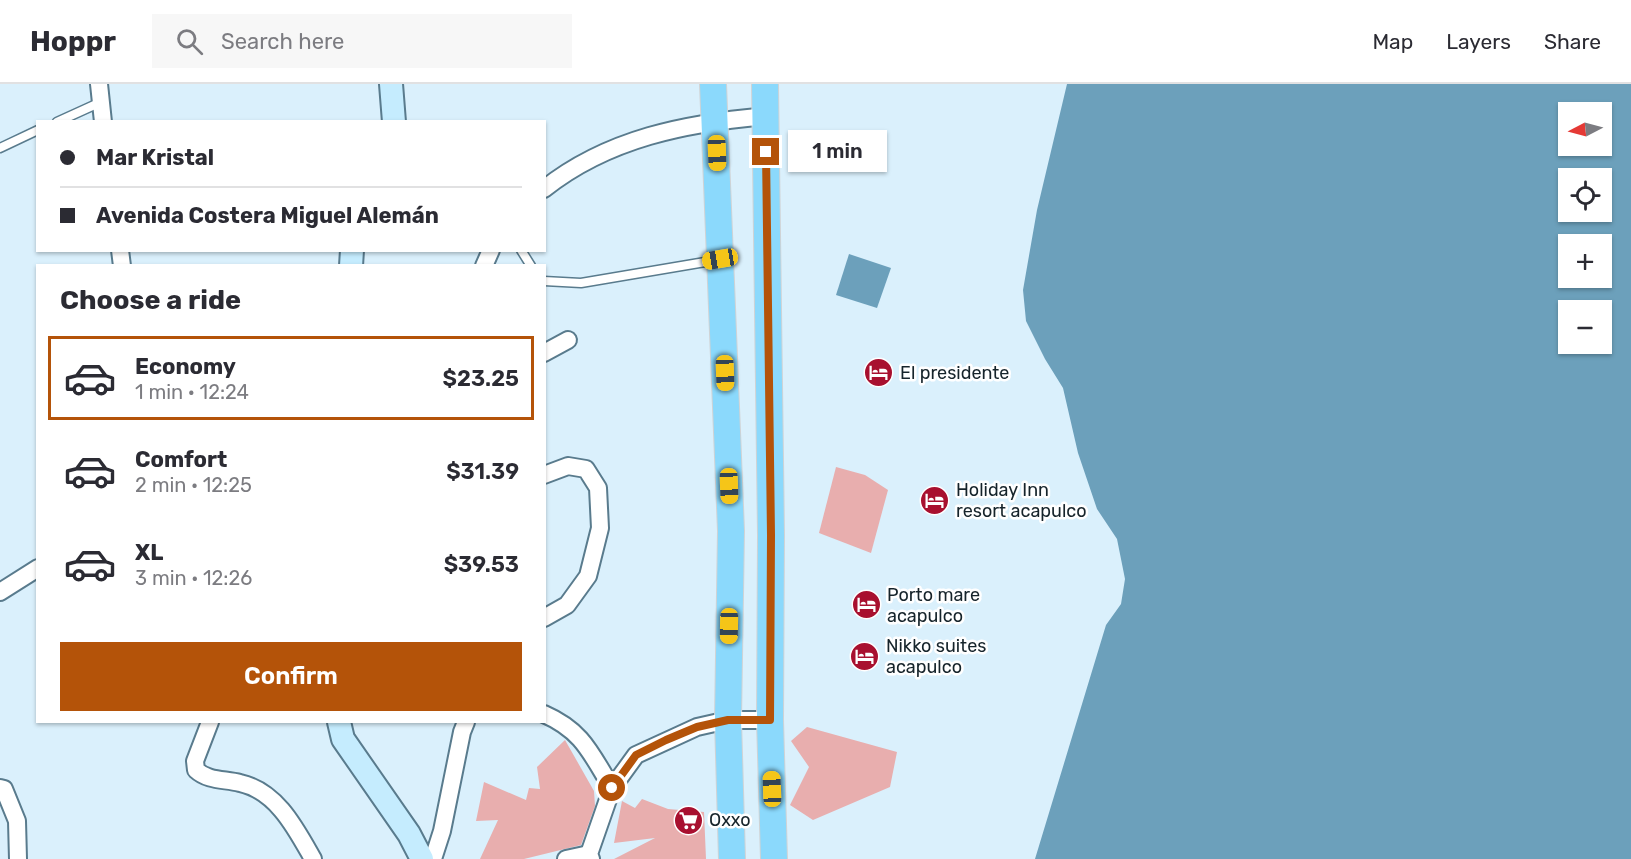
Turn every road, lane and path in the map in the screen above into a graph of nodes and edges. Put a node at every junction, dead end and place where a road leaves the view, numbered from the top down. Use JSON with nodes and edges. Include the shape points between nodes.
{"nodes":[{"id":1,"x":99,"y":84,"type":"edge"},
{"id":2,"x":391,"y":84,"type":"edge"},
{"id":3,"x":713,"y":84,"type":"edge"},
{"id":4,"x":765,"y":84,"type":"edge"},
{"id":5,"x":101,"y":102,"type":"junction"},
{"id":6,"x":766,"y":116,"type":"junction"},
{"id":7,"x":61,"y":120,"type":"edge"},
{"id":8,"x":103,"y":120,"type":"edge"},
{"id":9,"x":394,"y":120,"type":"edge"},
{"id":10,"x":715,"y":120,"type":"junction"},
{"id":11,"x":36,"y":131,"type":"edge"},
{"id":12,"x":0,"y":148,"type":"edge"},
{"id":13,"x":546,"y":187,"type":"edge"},
{"id":14,"x":720,"y":259,"type":"junction"},
{"id":15,"x":546,"y":281,"type":"edge"},
{"id":16,"x":568,"y":339,"type":"dead end"},
{"id":17,"x":546,"y":352,"type":"edge"},
{"id":18,"x":546,"y":474,"type":"edge"},
{"id":19,"x":36,"y":569,"type":"edge"},
{"id":20,"x":0,"y":592,"type":"edge"},
{"id":21,"x":546,"y":617,"type":"edge"},
{"id":22,"x":546,"y":715,"type":"edge"},
{"id":23,"x":728,"y":720,"type":"junction"},
{"id":24,"x":770,"y":720,"type":"junction"},
{"id":25,"x":210,"y":723,"type":"edge"},
{"id":26,"x":339,"y":723,"type":"edge"},
{"id":27,"x":466,"y":723,"type":"edge"},
{"id":28,"x":0,"y":788,"type":"edge"},
{"id":29,"x":612,"y":788,"type":"junction"},
{"id":30,"x":590,"y":856,"type":"edge"},
{"id":31,"x":18,"y":859,"type":"edge"},
{"id":32,"x":313,"y":859,"type":"edge"},
{"id":33,"x":422,"y":859,"type":"edge"},
{"id":34,"x":433,"y":859,"type":"edge"},
{"id":35,"x":566,"y":859,"type":"edge"},
{"id":36,"x":732,"y":859,"type":"edge"},
{"id":37,"x":774,"y":859,"type":"edge"}],
"edges":[{"from":1,"to":5,"type":"street"},
{"from":2,"to":9,"type":"main road"},
{"from":3,"to":10,"type":"main road"},
{"from":4,"to":6,"type":"main road"},
{"from":5,"to":7,"type":"lane"},
{"from":5,"to":8,"type":"street"},
{"from":6,"to":10,"type":"street"},
{"from":6,"to":24,"type":"main road"},
{"from":10,"to":13,"type":"street","via":[[656,133],[610,149]]},
{"from":10,"to":14,"type":"main road"},
{"from":11,"to":12,"type":"lane"},
{"from":14,"to":15,"type":"lane","via":[[581,284]]},
{"from":14,"to":23,"type":"main road","via":[[731,531]]},
{"from":16,"to":17,"type":"street"},
{"from":18,"to":21,"type":"street","via":[[568,466],[586,470],[598,488],[600,528],[588,576],[567,605]]},
{"from":19,"to":20,"type":"street"},
{"from":22,"to":29,"type":"street","via":[[578,734]]},
{"from":23,"to":24,"type":"street"},
{"from":23,"to":29,"type":"street","via":[[697,727],[636,755]]},
{"from":23,"to":36,"type":"main road"},
{"from":24,"to":37,"type":"main road"},
{"from":25,"to":32,"type":"street","via":[[195,761],[196,770],[203,777],[243,783],[268,798],[291,819]]},
{"from":26,"to":33,"type":"main road","via":[[343,739]]},
{"from":27,"to":34,"type":"street"},
{"from":28,"to":31,"type":"street","via":[[4,789],[17,821]]},
{"from":29,"to":30,"type":"street"},
{"from":30,"to":35,"type":"street"}]}
